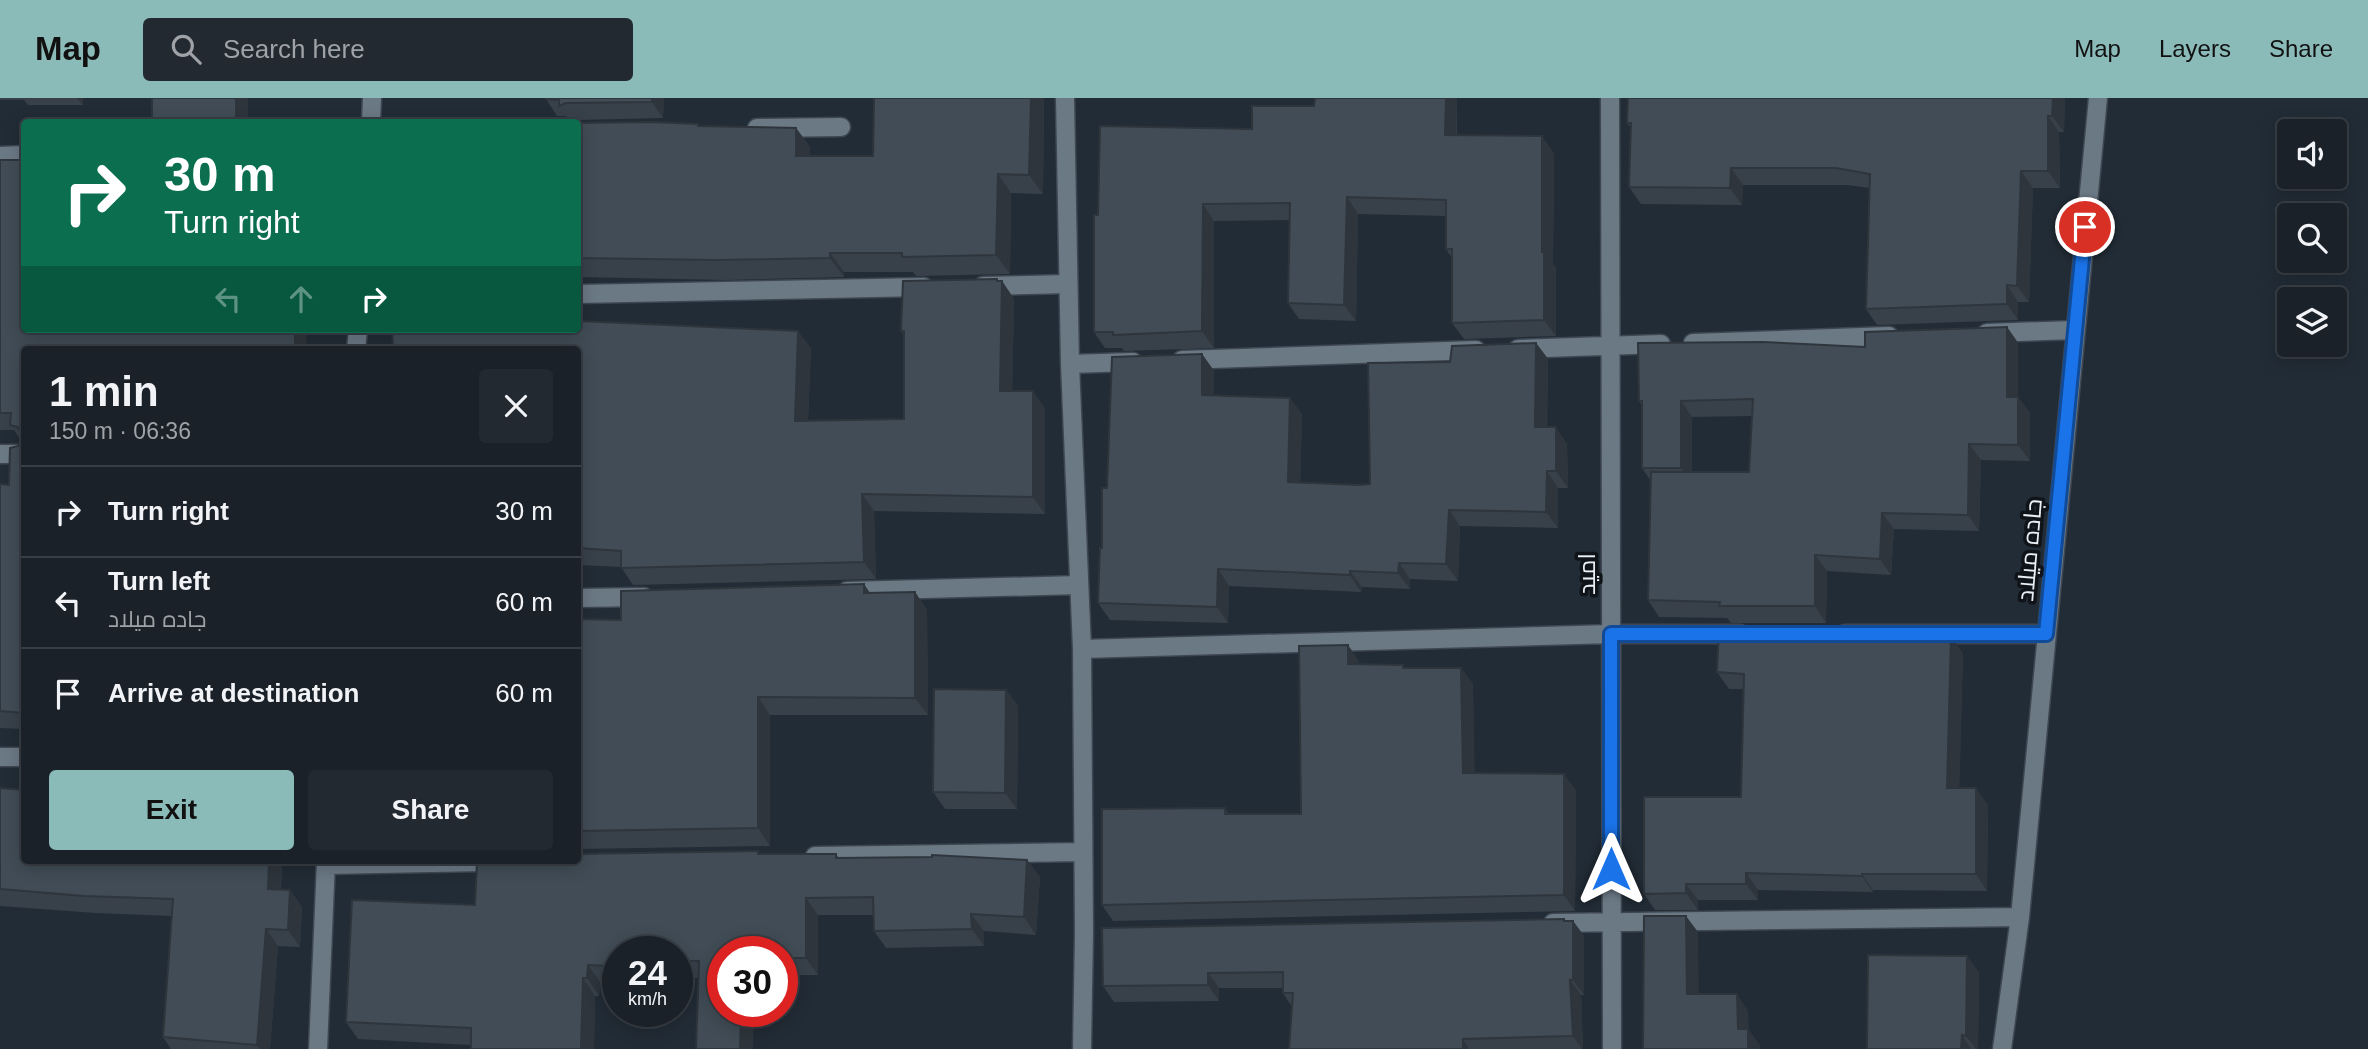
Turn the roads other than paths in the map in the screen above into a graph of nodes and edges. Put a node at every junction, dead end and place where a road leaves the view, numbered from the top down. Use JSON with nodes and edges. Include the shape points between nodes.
{"nodes":[{"id":1,"x":372,"y":98,"type":"edge"},
{"id":2,"x":1065,"y":98,"type":"edge"},
{"id":3,"x":1610,"y":98,"type":"edge"},
{"id":4,"x":2098,"y":98,"type":"edge"},
{"id":5,"x":370,"y":119,"type":"edge"},
{"id":6,"x":841,"y":127,"type":"dead end"},
{"id":7,"x":744,"y":128,"type":"edge"},
{"id":8,"x":21,"y":155,"type":"edge"},
{"id":9,"x":0,"y":156,"type":"edge"},
{"id":10,"x":1069,"y":284,"type":"junction"},
{"id":11,"x":581,"y":294,"type":"edge"},
{"id":12,"x":2074,"y":330,"type":"junction"},
{"id":13,"x":1965,"y":334,"type":"edge"},
{"id":14,"x":1910,"y":336,"type":"edge"},
{"id":15,"x":1610,"y":346,"type":"junction"},
{"id":16,"x":1070,"y":364,"type":"junction"},
{"id":17,"x":0,"y":454,"type":"edge"},
{"id":18,"x":21,"y":454,"type":"edge"},
{"id":19,"x":1079,"y":585,"type":"junction"},
{"id":20,"x":828,"y":592,"type":"edge"},
{"id":21,"x":661,"y":596,"type":"edge"},
{"id":22,"x":581,"y":598,"type":"edge"},
{"id":23,"x":1611,"y":634,"type":"junction"},
{"id":24,"x":1760,"y":634,"type":"edge"},
{"id":25,"x":1828,"y":634,"type":"edge"},
{"id":26,"x":2046,"y":634,"type":"junction"},
{"id":27,"x":1082,"y":649,"type":"junction"},
{"id":28,"x":0,"y":757,"type":"edge"},
{"id":29,"x":21,"y":757,"type":"edge"},
{"id":30,"x":1083,"y":852,"type":"junction"},
{"id":31,"x":796,"y":857,"type":"edge"},
{"id":32,"x":326,"y":864,"type":"edge"},
{"id":33,"x":2020,"y":917,"type":"junction"},
{"id":34,"x":1611,"y":922,"type":"junction"},
{"id":35,"x":1542,"y":923,"type":"edge"},
{"id":36,"x":317,"y":1049,"type":"edge"},
{"id":37,"x":1082,"y":1049,"type":"edge"},
{"id":38,"x":1612,"y":1049,"type":"edge"},
{"id":39,"x":2002,"y":1049,"type":"edge"}],
"edges":[{"from":1,"to":5,"type":"street"},
{"from":2,"to":10,"type":"street"},
{"from":3,"to":15,"type":"street","name":"امید"},
{"from":4,"to":12,"type":"street","name":"جاده میلاد"},
{"from":6,"to":7,"type":"street"},
{"from":8,"to":9,"type":"street"},
{"from":10,"to":11,"type":"street"},
{"from":10,"to":16,"type":"street"},
{"from":12,"to":13,"type":"street"},
{"from":12,"to":26,"type":"street","name":"جاده میلاد"},
{"from":14,"to":15,"type":"street"},
{"from":15,"to":16,"type":"street"},
{"from":15,"to":23,"type":"street","name":"امید"},
{"from":16,"to":19,"type":"street"},
{"from":17,"to":18,"type":"street"},
{"from":19,"to":20,"type":"street"},
{"from":19,"to":27,"type":"street"},
{"from":21,"to":22,"type":"street"},
{"from":23,"to":24,"type":"street"},
{"from":23,"to":27,"type":"street"},
{"from":23,"to":34,"type":"street","name":"امید"},
{"from":25,"to":26,"type":"street"},
{"from":26,"to":33,"type":"street","name":"جاده میلاد"},
{"from":27,"to":30,"type":"street"},
{"from":28,"to":29,"type":"street"},
{"from":30,"to":31,"type":"street"},
{"from":30,"to":37,"type":"street","via":[[1091,932]]},
{"from":32,"to":36,"type":"street"},
{"from":33,"to":34,"type":"street"},
{"from":33,"to":39,"type":"street","name":"جاده میلاد"},
{"from":34,"to":35,"type":"street"},
{"from":34,"to":38,"type":"street","name":"امید"}]}
